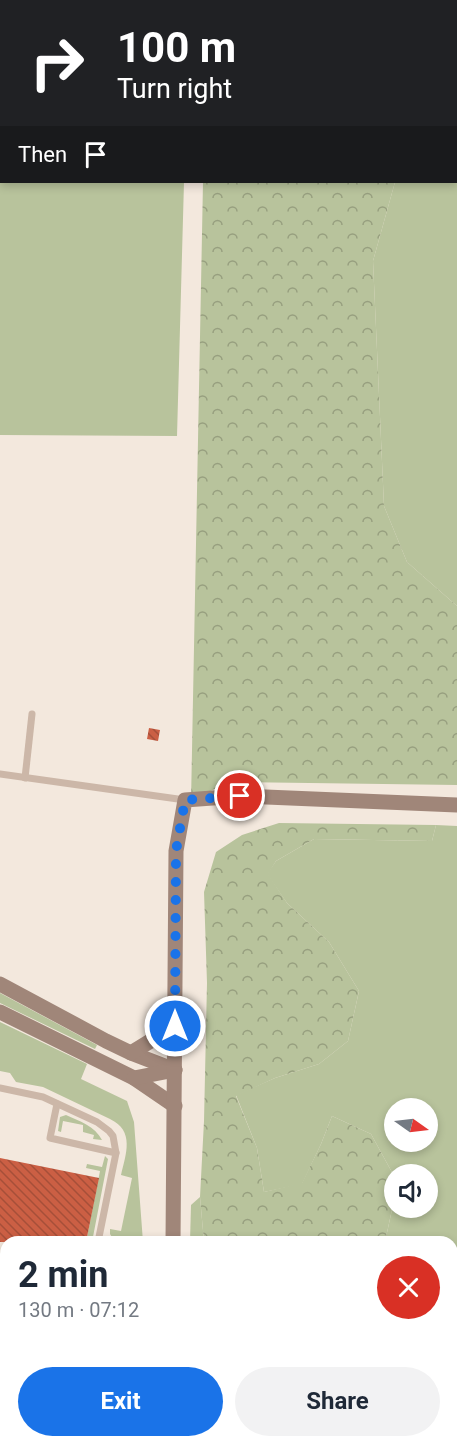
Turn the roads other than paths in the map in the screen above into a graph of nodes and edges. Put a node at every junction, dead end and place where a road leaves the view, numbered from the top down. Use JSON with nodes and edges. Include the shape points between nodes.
{"nodes":[{"id":1,"x":32,"y":714,"type":"dead end"},
{"id":2,"x":0,"y":774,"type":"edge"},
{"id":3,"x":25,"y":778,"type":"junction"},
{"id":4,"x":185,"y":800,"type":"junction"},
{"id":5,"x":457,"y":805,"type":"edge"},
{"id":6,"x":0,"y":984,"type":"edge"},
{"id":7,"x":0,"y":1012,"type":"edge"},
{"id":8,"x":175,"y":1026,"type":"junction"},
{"id":9,"x":131,"y":1053,"type":"junction"},
{"id":10,"x":175,"y":1070,"type":"junction"},
{"id":11,"x":134,"y":1078,"type":"junction"},
{"id":12,"x":0,"y":1088,"type":"edge"},
{"id":13,"x":57,"y":1104,"type":"junction"},
{"id":14,"x":175,"y":1106,"type":"junction"},
{"id":15,"x":116,"y":1153,"type":"junction"},
{"id":16,"x":99,"y":1236,"type":"edge"},
{"id":17,"x":173,"y":1236,"type":"edge"}],
"edges":[{"from":1,"to":3,"type":"lane"},
{"from":2,"to":3,"type":"lane"},
{"from":3,"to":4,"type":"lane"},
{"from":4,"to":5,"type":"main road","via":[[240,796]]},
{"from":4,"to":8,"type":"main road","via":[[176,851]]},
{"from":6,"to":9,"type":"main road"},
{"from":7,"to":11,"type":"main road"},
{"from":8,"to":9,"type":"main road"},
{"from":8,"to":10,"type":"main road"},
{"from":9,"to":10,"type":"main road"},
{"from":10,"to":11,"type":"main road"},
{"from":10,"to":14,"type":"main road"},
{"from":11,"to":14,"type":"main road"},
{"from":12,"to":13,"type":"lane"},
{"from":13,"to":15,"type":"lane","via":[[104,1127],[112,1136]]},
{"from":13,"to":15,"type":"lane","via":[[50,1138]]},
{"from":14,"to":17,"type":"main road"},
{"from":15,"to":16,"type":"lane"}]}
